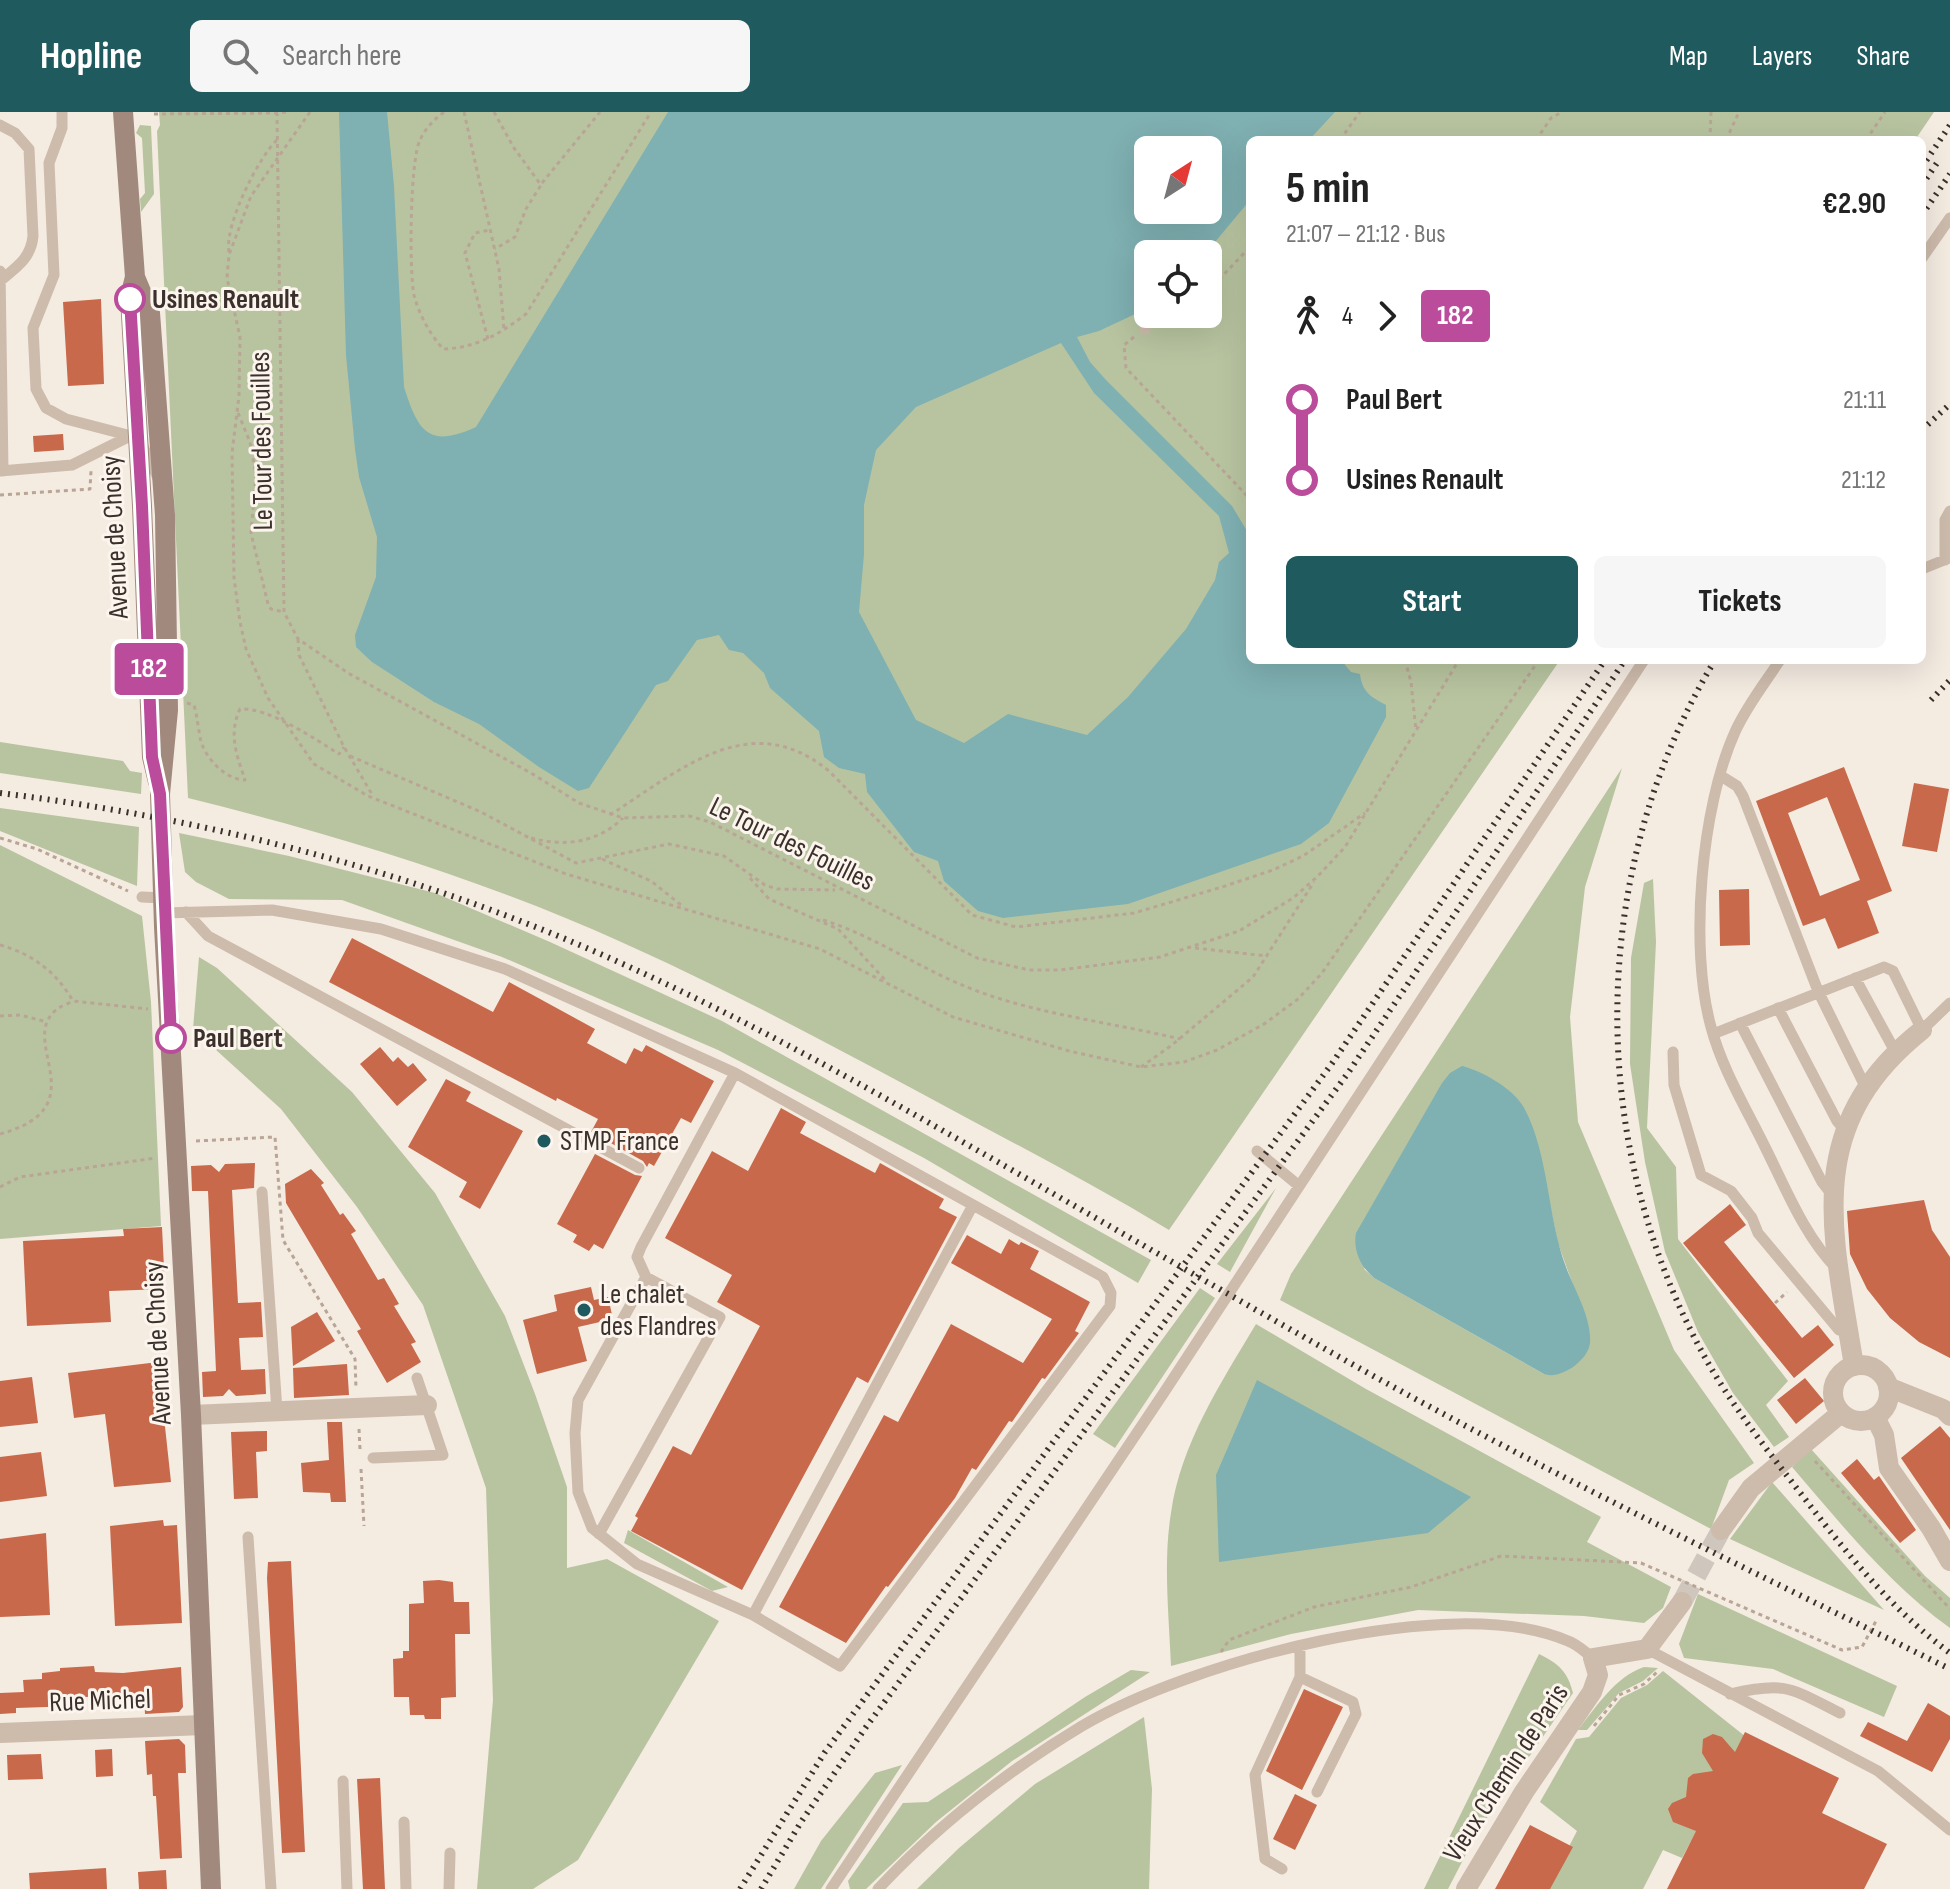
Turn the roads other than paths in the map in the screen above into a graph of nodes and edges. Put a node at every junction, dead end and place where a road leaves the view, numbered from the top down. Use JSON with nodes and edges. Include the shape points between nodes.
{"nodes":[{"id":1,"x":62,"y":112,"type":"edge"},
{"id":2,"x":123,"y":112,"type":"edge"},
{"id":3,"x":0,"y":125,"type":"edge"},
{"id":4,"x":1950,"y":218,"type":"edge"},
{"id":5,"x":1926,"y":252,"type":"edge"},
{"id":6,"x":0,"y":271,"type":"edge"},
{"id":7,"x":135,"y":277,"type":"junction"},
{"id":8,"x":1,"y":280,"type":"edge"},
{"id":9,"x":158,"y":410,"type":"junction"},
{"id":10,"x":135,"y":437,"type":"junction"},
{"id":11,"x":1,"y":471,"type":"edge"},
{"id":12,"x":163,"y":486,"type":"junction"},
{"id":13,"x":1950,"y":511,"type":"edge"},
{"id":14,"x":1947,"y":558,"type":"edge"},
{"id":15,"x":1926,"y":567,"type":"edge"},
{"id":16,"x":1641,"y":664,"type":"edge"},
{"id":17,"x":1778,"y":664,"type":"edge"},
{"id":18,"x":1721,"y":776,"type":"junction"},
{"id":19,"x":160,"y":794,"type":"junction"},
{"id":20,"x":156,"y":903,"type":"junction"},
{"id":21,"x":186,"y":912,"type":"junction"},
{"id":22,"x":1855,"y":978,"type":"junction"},
{"id":23,"x":1818,"y":991,"type":"junction"},
{"id":24,"x":1950,"y":1003,"type":"edge"},
{"id":25,"x":1778,"y":1008,"type":"junction"},
{"id":26,"x":1740,"y":1023,"type":"junction"},
{"id":27,"x":1922,"y":1030,"type":"junction"},
{"id":28,"x":1713,"y":1034,"type":"junction"},
{"id":29,"x":1673,"y":1052,"type":"dead end"},
{"id":30,"x":1896,"y":1053,"type":"junction"},
{"id":31,"x":735,"y":1073,"type":"junction"},
{"id":32,"x":1866,"y":1088,"type":"junction"},
{"id":33,"x":1845,"y":1130,"type":"junction"},
{"id":34,"x":1257,"y":1151,"type":"dead end"},
{"id":35,"x":639,"y":1168,"type":"dead end"},
{"id":36,"x":1298,"y":1185,"type":"junction"},
{"id":37,"x":262,"y":1192,"type":"dead end"},
{"id":38,"x":1833,"y":1196,"type":"junction"},
{"id":39,"x":973,"y":1205,"type":"junction"},
{"id":40,"x":1838,"y":1270,"type":"junction"},
{"id":41,"x":646,"y":1277,"type":"junction"},
{"id":42,"x":1848,"y":1329,"type":"junction"},
{"id":43,"x":1854,"y":1366,"type":"junction"},
{"id":44,"x":417,"y":1378,"type":"dead end"},
{"id":45,"x":1888,"y":1387,"type":"junction"},
{"id":46,"x":427,"y":1405,"type":"junction"},
{"id":47,"x":277,"y":1411,"type":"junction"},
{"id":48,"x":1841,"y":1413,"type":"junction"},
{"id":49,"x":191,"y":1415,"type":"junction"},
{"id":50,"x":1950,"y":1416,"type":"edge"},
{"id":51,"x":1875,"y":1417,"type":"junction"},
{"id":52,"x":373,"y":1458,"type":"dead end"},
{"id":53,"x":1721,"y":1530,"type":"tunnel mouth"},
{"id":54,"x":599,"y":1534,"type":"junction"},
{"id":55,"x":248,"y":1537,"type":"dead end"},
{"id":56,"x":1950,"y":1561,"type":"edge"},
{"id":57,"x":1682,"y":1602,"type":"tunnel mouth"},
{"id":58,"x":753,"y":1615,"type":"junction"},
{"id":59,"x":1300,"y":1647,"type":"junction"},
{"id":60,"x":1647,"y":1649,"type":"junction"},
{"id":61,"x":1593,"y":1658,"type":"junction"},
{"id":62,"x":1300,"y":1677,"type":"junction"},
{"id":63,"x":1730,"y":1694,"type":"junction"},
{"id":64,"x":1840,"y":1713,"type":"dead end"},
{"id":65,"x":203,"y":1725,"type":"junction"},
{"id":66,"x":0,"y":1733,"type":"edge"},
{"id":67,"x":343,"y":1781,"type":"dead end"},
{"id":68,"x":1317,"y":1792,"type":"dead end"},
{"id":69,"x":404,"y":1822,"type":"dead end"},
{"id":70,"x":1950,"y":1830,"type":"edge"},
{"id":71,"x":450,"y":1853,"type":"dead end"},
{"id":72,"x":1282,"y":1869,"type":"dead end"},
{"id":73,"x":211,"y":1889,"type":"edge"},
{"id":74,"x":271,"y":1889,"type":"edge"},
{"id":75,"x":347,"y":1889,"type":"edge"},
{"id":76,"x":406,"y":1889,"type":"edge"},
{"id":77,"x":449,"y":1889,"type":"edge"},
{"id":78,"x":831,"y":1889,"type":"edge"},
{"id":79,"x":878,"y":1889,"type":"edge"},
{"id":80,"x":1466,"y":1889,"type":"edge"}],
"edges":[{"from":1,"to":10,"type":"lane","via":[[49,163],[54,275],[33,328],[36,389],[46,408],[66,419]]},
{"from":2,"to":7,"type":"main road","name":"Avenue de Choisy"},
{"from":3,"to":8,"type":"lane","via":[[29,149],[33,236],[24,262]]},
{"from":4,"to":5,"type":"lane"},
{"from":6,"to":8,"type":"lane"},
{"from":7,"to":9,"type":"main road","name":"Avenue de Choisy","via":[[150,313]]},
{"from":7,"to":10,"type":"main road","name":"Avenue de Choisy","via":[[130,297]]},
{"from":8,"to":11,"type":"lane"},
{"from":9,"to":10,"type":"lane"},
{"from":9,"to":12,"type":"main road","name":"Avenue de Choisy"},
{"from":10,"to":11,"type":"lane","via":[[72,465]]},
{"from":10,"to":12,"type":"lane"},
{"from":10,"to":19,"type":"main road","name":"Avenue de Choisy","via":[[152,757]]},
{"from":12,"to":19,"type":"main road","name":"Avenue de Choisy","via":[[168,710]]},
{"from":13,"to":14,"type":"lane","via":[[1945,520]]},
{"from":14,"to":15,"type":"lane"},
{"from":16,"to":36,"type":"lane"},
{"from":17,"to":18,"type":"lane","via":[[1735,732]]},
{"from":18,"to":23,"type":"lane","via":[[1743,796]]},
{"from":18,"to":28,"type":"lane","via":[[1711,818],[1700,925],[1701,974]]},
{"from":19,"to":20,"type":"main road","name":"Avenue de Choisy"},
{"from":20,"to":21,"type":"lane"},
{"from":20,"to":49,"type":"main road","name":"Avenue de Choisy","via":[[168,1010]]},
{"from":21,"to":31,"type":"lane","via":[[272,910],[381,929],[505,969]]},
{"from":21,"to":35,"type":"lane","via":[[208,936]]},
{"from":22,"to":23,"type":"lane"},
{"from":22,"to":27,"type":"lane","via":[[1884,967],[1893,971]]},
{"from":22,"to":30,"type":"lane"},
{"from":23,"to":25,"type":"lane"},
{"from":23,"to":32,"type":"lane"},
{"from":24,"to":27,"type":"lane"},
{"from":25,"to":26,"type":"lane"},
{"from":25,"to":33,"type":"lane"},
{"from":26,"to":28,"type":"lane"},
{"from":26,"to":38,"type":"lane"},
{"from":27,"to":30,"type":"street"},
{"from":28,"to":40,"type":"lane","via":[[1815,1243]]},
{"from":29,"to":42,"type":"lane","via":[[1674,1085],[1701,1175],[1731,1191],[1799,1284],[1839,1330]]},
{"from":30,"to":32,"type":"street"},
{"from":31,"to":39,"type":"lane"},
{"from":31,"to":41,"type":"lane","via":[[641,1247],[637,1257]]},
{"from":32,"to":33,"type":"street"},
{"from":33,"to":38,"type":"street"},
{"from":34,"to":36,"type":"lane"},
{"from":36,"to":78,"type":"lane"},
{"from":37,"to":47,"type":"lane"},
{"from":38,"to":40,"type":"street"},
{"from":39,"to":58,"type":"lane"},
{"from":39,"to":58,"type":"lane","via":[[1103,1277],[1111,1293],[1110,1306],[840,1666]]},
{"from":40,"to":42,"type":"street"},
{"from":41,"to":54,"type":"lane","via":[[578,1400],[578,1492]]},
{"from":41,"to":54,"type":"lane","via":[[720,1317]]},
{"from":42,"to":43,"type":"street"},
{"from":43,"to":45,"type":"street","via":[[1876,1369]]},
{"from":43,"to":48,"type":"street","via":[[1842,1372],[1833,1388]]},
{"from":44,"to":46,"type":"lane"},
{"from":45,"to":50,"type":"street"},
{"from":45,"to":51,"type":"street","via":[[1887,1403]]},
{"from":46,"to":47,"type":"street"},
{"from":46,"to":52,"type":"lane","via":[[443,1455]]},
{"from":47,"to":49,"type":"street"},
{"from":48,"to":51,"type":"street","via":[[1857,1421]]},
{"from":48,"to":53,"type":"street","via":[[1751,1488]]},
{"from":49,"to":65,"type":"main road","name":"Avenue de Choisy"},
{"from":51,"to":56,"type":"street","via":[[1889,1468]]},
{"from":54,"to":58,"type":"lane","via":[[637,1564]]},
{"from":55,"to":74,"type":"lane"},
{"from":57,"to":60,"type":"street"},
{"from":59,"to":61,"type":"lane","via":[[1374,1629],[1501,1626],[1571,1641]]},
{"from":59,"to":62,"type":"lane"},
{"from":59,"to":79,"type":"lane","via":[[1164,1686],[1083,1725],[964,1810]]},
{"from":60,"to":61,"type":"street","name":"Vieux Chemin de Paris"},
{"from":60,"to":63,"type":"lane"},
{"from":61,"to":80,"type":"street","name":"Vieux Chemin de Paris","via":[[1595,1684]]},
{"from":62,"to":68,"type":"lane","via":[[1353,1702],[1356,1714]]},
{"from":62,"to":72,"type":"lane","via":[[1255,1775],[1265,1859]]},
{"from":63,"to":64,"type":"lane","via":[[1766,1686],[1791,1689]]},
{"from":63,"to":70,"type":"lane","via":[[1878,1771]]},
{"from":65,"to":66,"type":"street","name":"Rue Michel"},
{"from":65,"to":73,"type":"main road","name":"Avenue de Choisy"},
{"from":67,"to":75,"type":"lane"},
{"from":69,"to":76,"type":"lane"},
{"from":71,"to":77,"type":"lane"}]}
